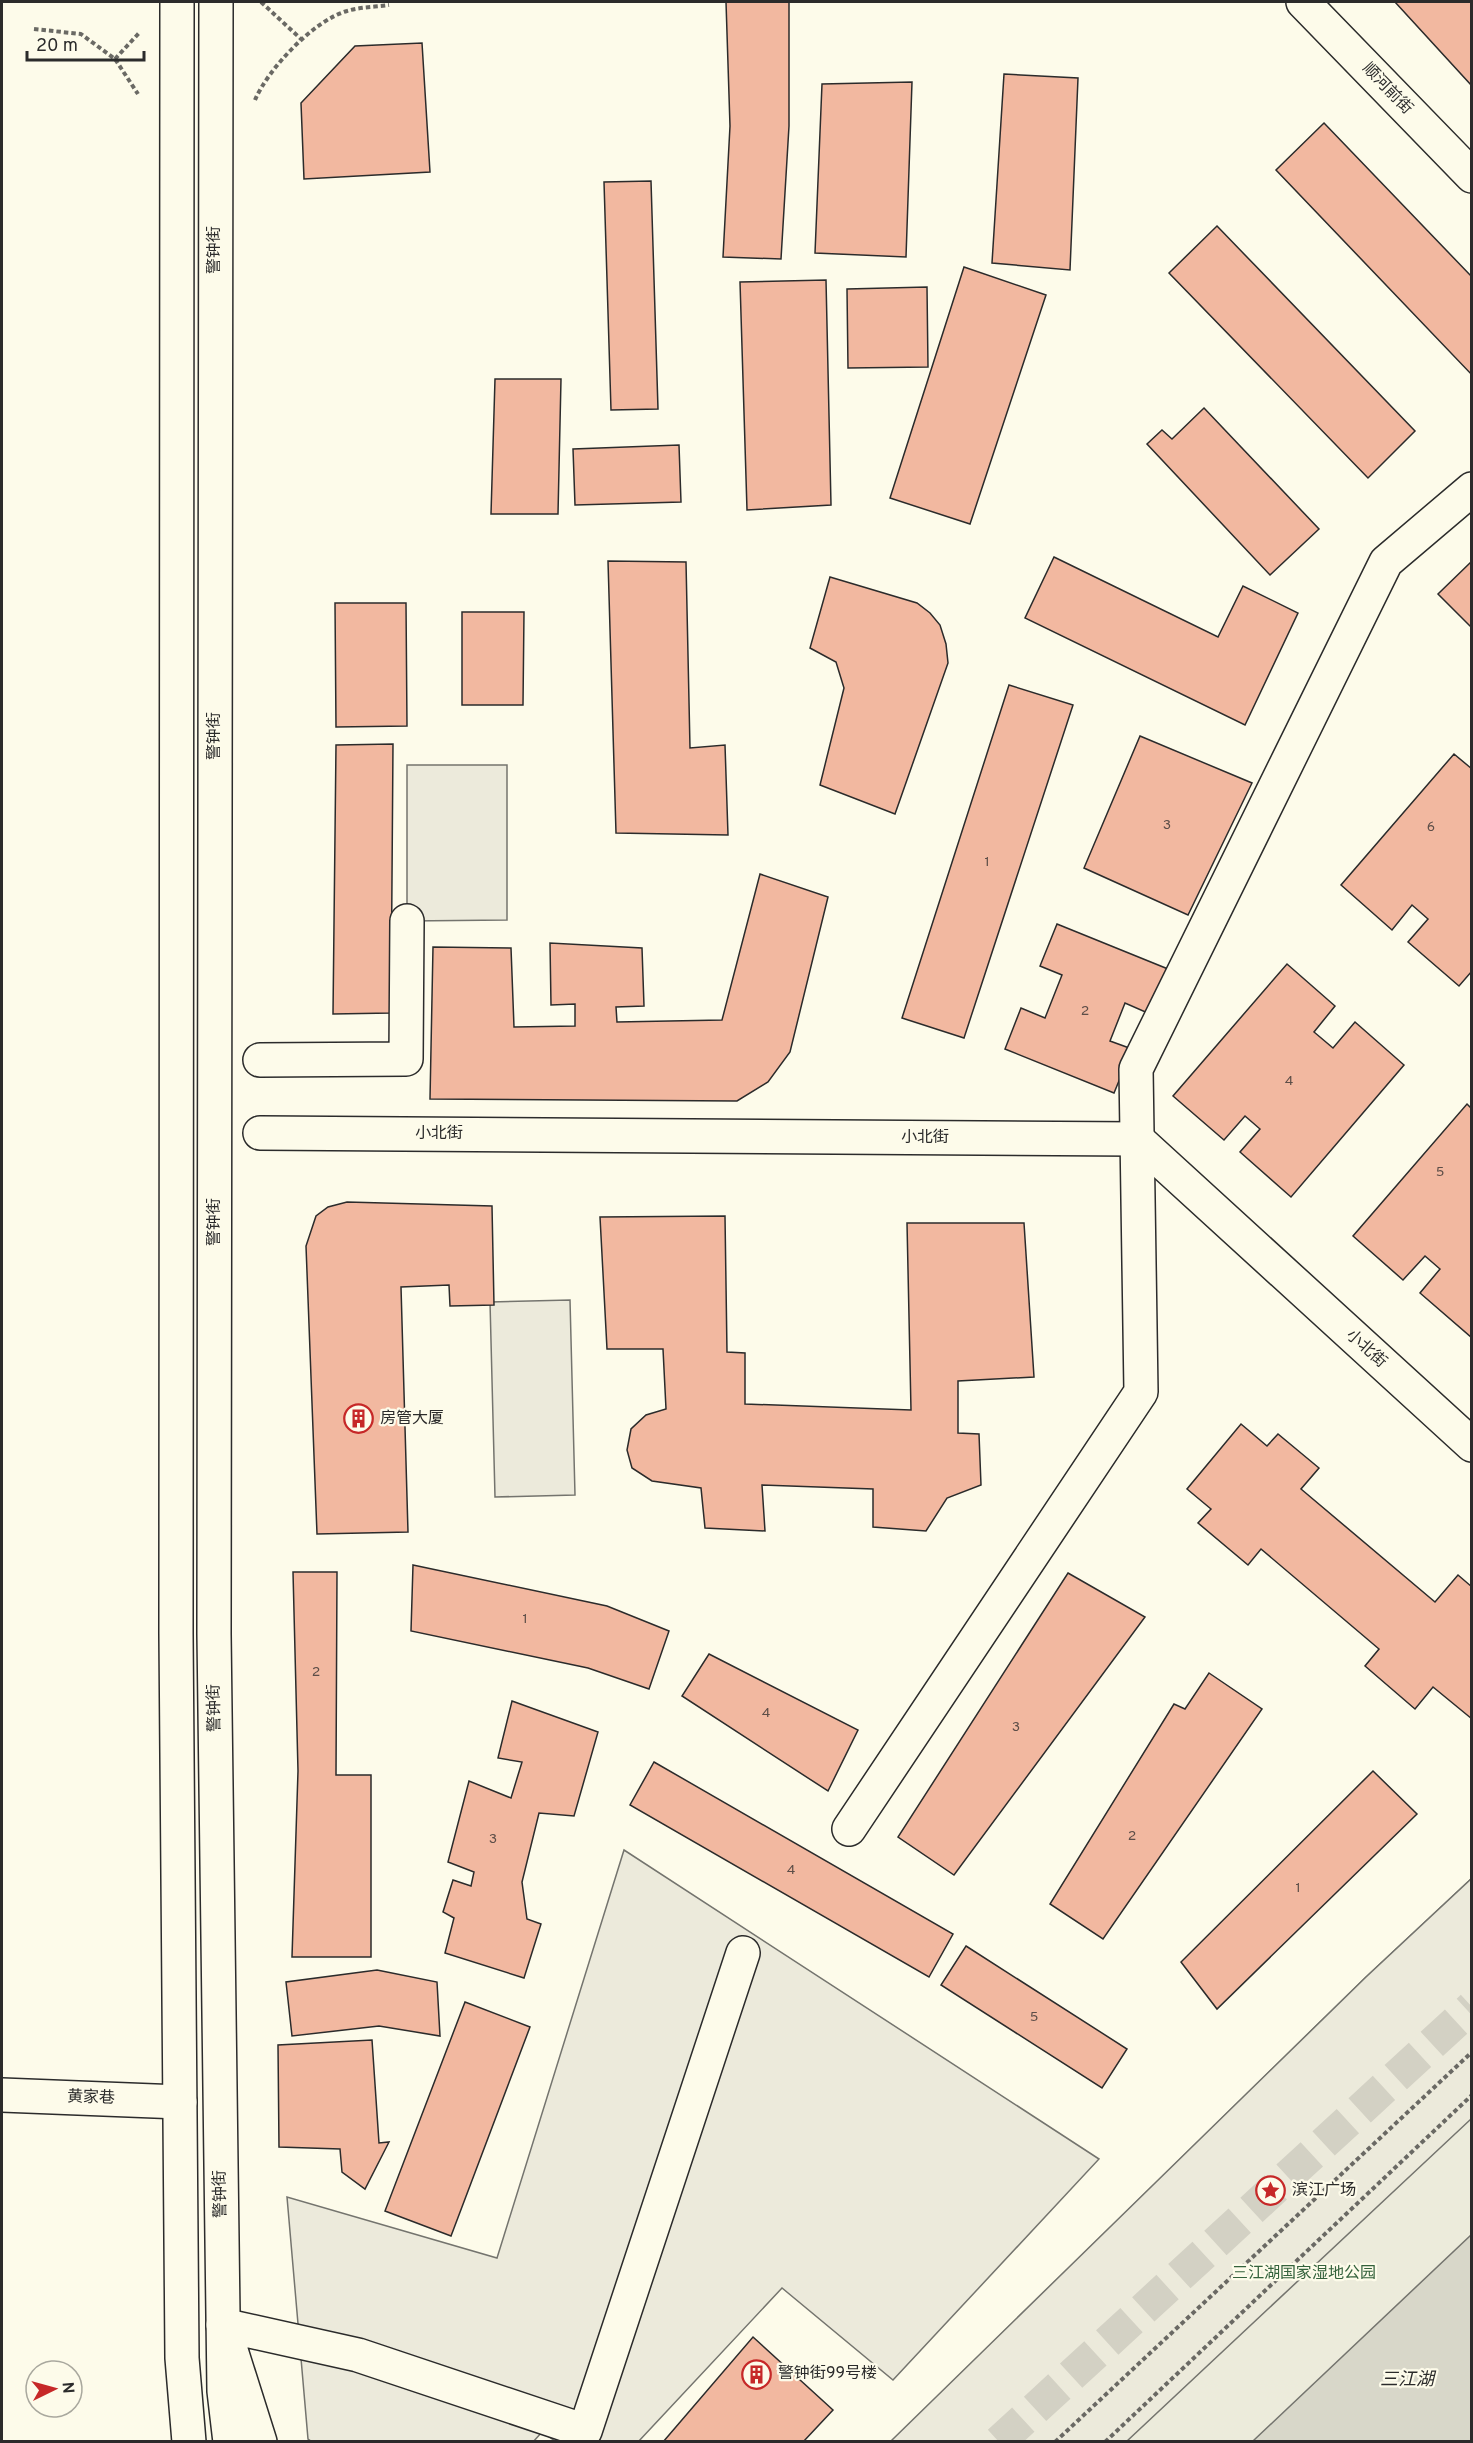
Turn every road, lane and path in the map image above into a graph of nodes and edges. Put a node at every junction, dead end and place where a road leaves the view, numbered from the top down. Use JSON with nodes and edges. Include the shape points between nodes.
{"nodes":[{"id":1,"x":177,"y":2,"type":"edge"},
{"id":2,"x":216,"y":2,"type":"edge"},
{"id":3,"x":261,"y":2,"type":"edge"},
{"id":4,"x":1303,"y":2,"type":"edge"},
{"id":5,"x":388,"y":5,"type":"dead end"},
{"id":6,"x":34,"y":29,"type":"dead end"},
{"id":7,"x":301,"y":39,"type":"junction"},
{"id":8,"x":139,"y":103,"type":"dead end"},
{"id":9,"x":253,"y":105,"type":"dead end"},
{"id":10,"x":1472,"y":176,"type":"edge"},
{"id":11,"x":1472,"y":489,"type":"edge"},
{"id":12,"x":407,"y":921,"type":"dead end"},
{"id":13,"x":260,"y":1060,"type":"dead end"},
{"id":14,"x":260,"y":1133,"type":"dead end"},
{"id":15,"x":1137,"y":1139,"type":"junction"},
{"id":16,"x":1472,"y":1445,"type":"edge"},
{"id":17,"x":849,"y":1829,"type":"dead end"},
{"id":18,"x":742,"y":1953,"type":"dead end"},
{"id":19,"x":1472,"y":2052,"type":"edge"},
{"id":20,"x":2,"y":2095,"type":"edge"},
{"id":21,"x":1472,"y":2095,"type":"edge"},
{"id":22,"x":180,"y":2102,"type":"junction"},
{"id":23,"x":224,"y":2325,"type":"junction"},
{"id":24,"x":189,"y":2442,"type":"edge"},
{"id":25,"x":230,"y":2442,"type":"edge"},
{"id":26,"x":261,"y":2442,"type":"edge"},
{"id":27,"x":1055,"y":2442,"type":"edge"},
{"id":28,"x":1105,"y":2442,"type":"edge"}],
"edges":[{"from":1,"to":22,"type":"main road","via":[[176,1634]]},
{"from":2,"to":23,"type":"main road","name":"警钟街","via":[[214,1634]]},
{"from":3,"to":7,"type":"path"},
{"from":4,"to":10,"type":"main road","name":"顺河前街"},
{"from":5,"to":7,"type":"path","via":[[345,11]]},
{"from":6,"to":8,"type":"path","via":[[81,34],[115,59],[138,93]]},
{"from":7,"to":9,"type":"path","via":[[262,84]]},
{"from":11,"to":15,"type":"main road","via":[[1386,562],[1136,1069]]},
{"from":12,"to":13,"type":"main road","via":[[406,1059]]},
{"from":14,"to":15,"type":"main road","name":"小北街"},
{"from":15,"to":16,"type":"main road","name":"小北街"},
{"from":15,"to":17,"type":"main road","via":[[1141,1392]]},
{"from":18,"to":23,"type":"main road","via":[[585,2431],[358,2355]]},
{"from":19,"to":27,"type":"path"},
{"from":20,"to":22,"type":"main road","name":"黄家巷"},
{"from":21,"to":28,"type":"path"},
{"from":22,"to":24,"type":"main road","via":[[182,2358]]},
{"from":23,"to":25,"type":"main road","name":"警钟街","via":[[224,2391]]},
{"from":23,"to":26,"type":"main road"}]}
